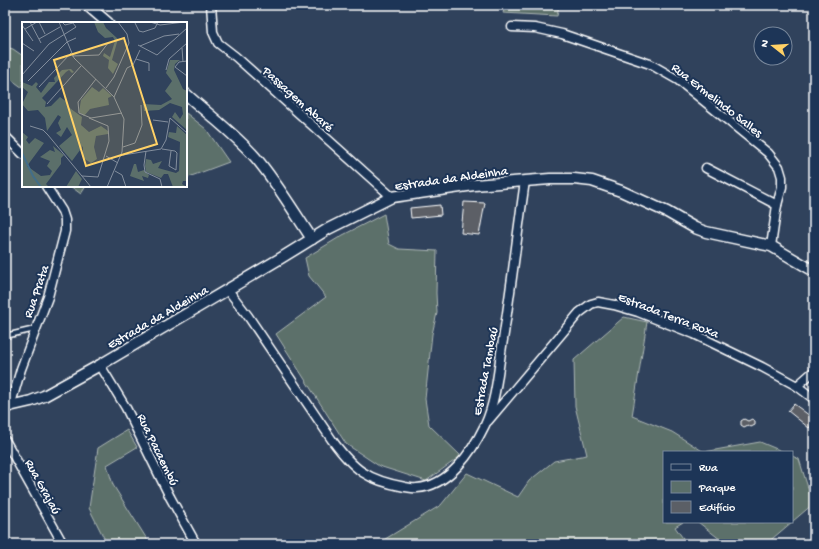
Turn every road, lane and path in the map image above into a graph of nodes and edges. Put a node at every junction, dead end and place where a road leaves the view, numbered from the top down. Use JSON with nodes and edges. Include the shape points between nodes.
{"nodes":[{"id":1,"x":87,"y":5,"type":"edge"},
{"id":2,"x":211,"y":5,"type":"edge"},
{"id":3,"x":107,"y":22,"type":"edge"},
{"id":4,"x":512,"y":27,"type":"dead end"},
{"id":5,"x":187,"y":95,"type":"edge"},
{"id":6,"x":5,"y":136,"type":"edge"},
{"id":7,"x":22,"y":153,"type":"edge"},
{"id":8,"x":706,"y":168,"type":"dead end"},
{"id":9,"x":524,"y":181,"type":"junction"},
{"id":10,"x":47,"y":187,"type":"edge"},
{"id":11,"x":392,"y":197,"type":"junction"},
{"id":12,"x":777,"y":205,"type":"junction"},
{"id":13,"x":312,"y":239,"type":"junction"},
{"id":14,"x":771,"y":246,"type":"junction"},
{"id":15,"x":814,"y":271,"type":"edge"},
{"id":16,"x":228,"y":290,"type":"junction"},
{"id":17,"x":35,"y":329,"type":"junction"},
{"id":18,"x":5,"y":336,"type":"edge"},
{"id":19,"x":100,"y":365,"type":"junction"},
{"id":20,"x":814,"y":371,"type":"edge"},
{"id":21,"x":797,"y":386,"type":"junction"},
{"id":22,"x":814,"y":399,"type":"edge"},
{"id":23,"x":8,"y":407,"type":"edge"},
{"id":24,"x":485,"y":424,"type":"junction"},
{"id":25,"x":5,"y":440,"type":"edge"},
{"id":26,"x":63,"y":544,"type":"edge"},
{"id":27,"x":196,"y":544,"type":"edge"}],
"edges":[{"from":1,"to":3,"type":"street"},
{"from":2,"to":11,"type":"street","name":"Passagem Abaré","via":[[213,32],[218,43]]},
{"from":4,"to":12,"type":"street","name":"Rua Ermelindo Salles","via":[[535,28],[562,34],[650,64],[678,80],[773,159],[782,177]]},
{"from":5,"to":13,"type":"street","via":[[255,157],[275,182]]},
{"from":6,"to":7,"type":"street"},
{"from":8,"to":12,"type":"street"},
{"from":9,"to":11,"type":"street","name":"Estrada da Aldeinha","via":[[454,187]]},
{"from":9,"to":14,"type":"street","name":"Estrada da Aldeinha","via":[[592,181],[621,191],[706,232]]},
{"from":9,"to":24,"type":"street","name":"Estrada Tambaú","via":[[506,322],[496,383]]},
{"from":10,"to":17,"type":"street","name":"Rua Prata","via":[[65,220],[48,297]]},
{"from":11,"to":13,"type":"street","name":"Estrada da Aldeinha"},
{"from":12,"to":14,"type":"street","name":"Rua Ermelindo Salles"},
{"from":13,"to":16,"type":"street","name":"Estrada da Aldeinha"},
{"from":14,"to":15,"type":"street","name":"Estrada da Aldeinha"},
{"from":16,"to":19,"type":"street","name":"Estrada da Aldeinha"},
{"from":16,"to":24,"type":"street","name":"Estrada Tambaú","via":[[344,457],[366,475],[388,484],[416,488],[433,484],[451,473],[463,461]]},
{"from":17,"to":18,"type":"lane"},
{"from":17,"to":23,"type":"street","name":"Rua Prata"},
{"from":19,"to":23,"type":"street","name":"Estrada da Aldeinha","via":[[44,396]]},
{"from":19,"to":27,"type":"street","name":"Rua Pacaembú","via":[[126,408]]},
{"from":20,"to":21,"type":"street"},
{"from":21,"to":22,"type":"street","name":"Estrada Terra Roxa"},
{"from":21,"to":24,"type":"street","name":"Estrada Terra Roxa","via":[[694,334],[638,312],[598,302],[579,313]]},
{"from":25,"to":26,"type":"street","name":"Rua Grajaú"}]}
